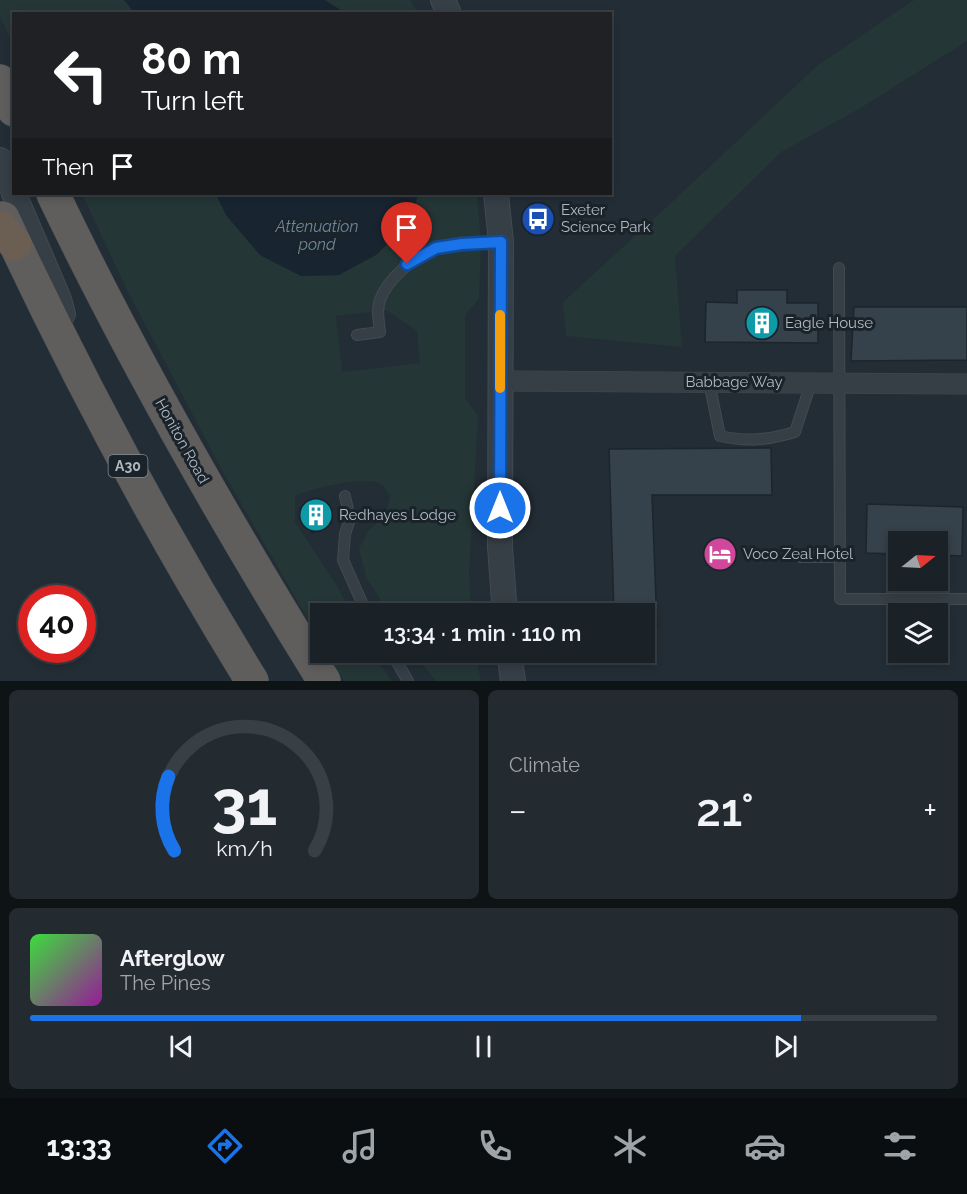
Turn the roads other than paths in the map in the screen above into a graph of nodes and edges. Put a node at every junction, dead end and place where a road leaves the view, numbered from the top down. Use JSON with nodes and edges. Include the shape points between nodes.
{"nodes":[{"id":1,"x":0,"y":81,"type":"edge"},
{"id":2,"x":12,"y":106,"type":"edge"},
{"id":3,"x":0,"y":160,"type":"edge"},
{"id":4,"x":12,"y":188,"type":"edge"},
{"id":5,"x":15,"y":195,"type":"edge"},
{"id":6,"x":53,"y":195,"type":"edge"},
{"id":7,"x":496,"y":195,"type":"edge"},
{"id":8,"x":0,"y":212,"type":"edge"},
{"id":9,"x":8,"y":236,"type":"edge"},
{"id":10,"x":501,"y":242,"type":"junction"},
{"id":11,"x":839,"y":268,"type":"dead end"},
{"id":12,"x":357,"y":335,"type":"dead end"},
{"id":13,"x":76,"y":368,"type":"junction"},
{"id":14,"x":500,"y":381,"type":"junction"},
{"id":15,"x":709,"y":382,"type":"junction"},
{"id":16,"x":811,"y":383,"type":"junction"},
{"id":17,"x":840,"y":383,"type":"junction"},
{"id":18,"x":967,"y":384,"type":"edge"},
{"id":19,"x":345,"y":496,"type":"dead end"},
{"id":20,"x":800,"y":557,"type":"dead end"},
{"id":21,"x":840,"y":557,"type":"junction"},
{"id":22,"x":967,"y":599,"type":"edge"},
{"id":23,"x":362,"y":603,"type":"edge"},
{"id":24,"x":504,"y":603,"type":"edge"},
{"id":25,"x":397,"y":663,"type":"edge"},
{"id":26,"x":511,"y":663,"type":"edge"},
{"id":27,"x":252,"y":681,"type":"edge"},
{"id":28,"x":324,"y":681,"type":"edge"},
{"id":29,"x":408,"y":681,"type":"edge"},
{"id":30,"x":513,"y":681,"type":"edge"}],
"edges":[{"from":1,"to":2,"type":"highway"},
{"from":3,"to":4,"type":"street"},
{"from":5,"to":13,"type":"street","via":[[59,299]]},
{"from":6,"to":28,"type":"highway","name":"Honiton Road","via":[[150,382],[261,580]]},
{"from":7,"to":10,"type":"street"},
{"from":8,"to":9,"type":"highway","number":"A30"},
{"from":9,"to":13,"type":"highway","number":"A30"},
{"from":10,"to":12,"type":"lane","via":[[436,248],[407,264],[380,299],[380,332]]},
{"from":10,"to":14,"type":"street"},
{"from":11,"to":17,"type":"lane"},
{"from":13,"to":27,"type":"highway","number":"A30","via":[[202,600]]},
{"from":14,"to":15,"type":"street","name":"Babbage Way"},
{"from":14,"to":24,"type":"street","via":[[500,547]]},
{"from":15,"to":16,"type":"street","name":"Babbage Way"},
{"from":15,"to":16,"type":"lane","via":[[720,435],[738,440],[772,439],[795,432]]},
{"from":16,"to":17,"type":"street","name":"Babbage Way"},
{"from":17,"to":18,"type":"street","name":"Babbage Way"},
{"from":17,"to":21,"type":"lane"},
{"from":19,"to":23,"type":"lane","via":[[350,519],[343,560]]},
{"from":20,"to":21,"type":"lane"},
{"from":21,"to":22,"type":"lane","via":[[840,599]]},
{"from":25,"to":29,"type":"lane"},
{"from":26,"to":30,"type":"street"}]}
